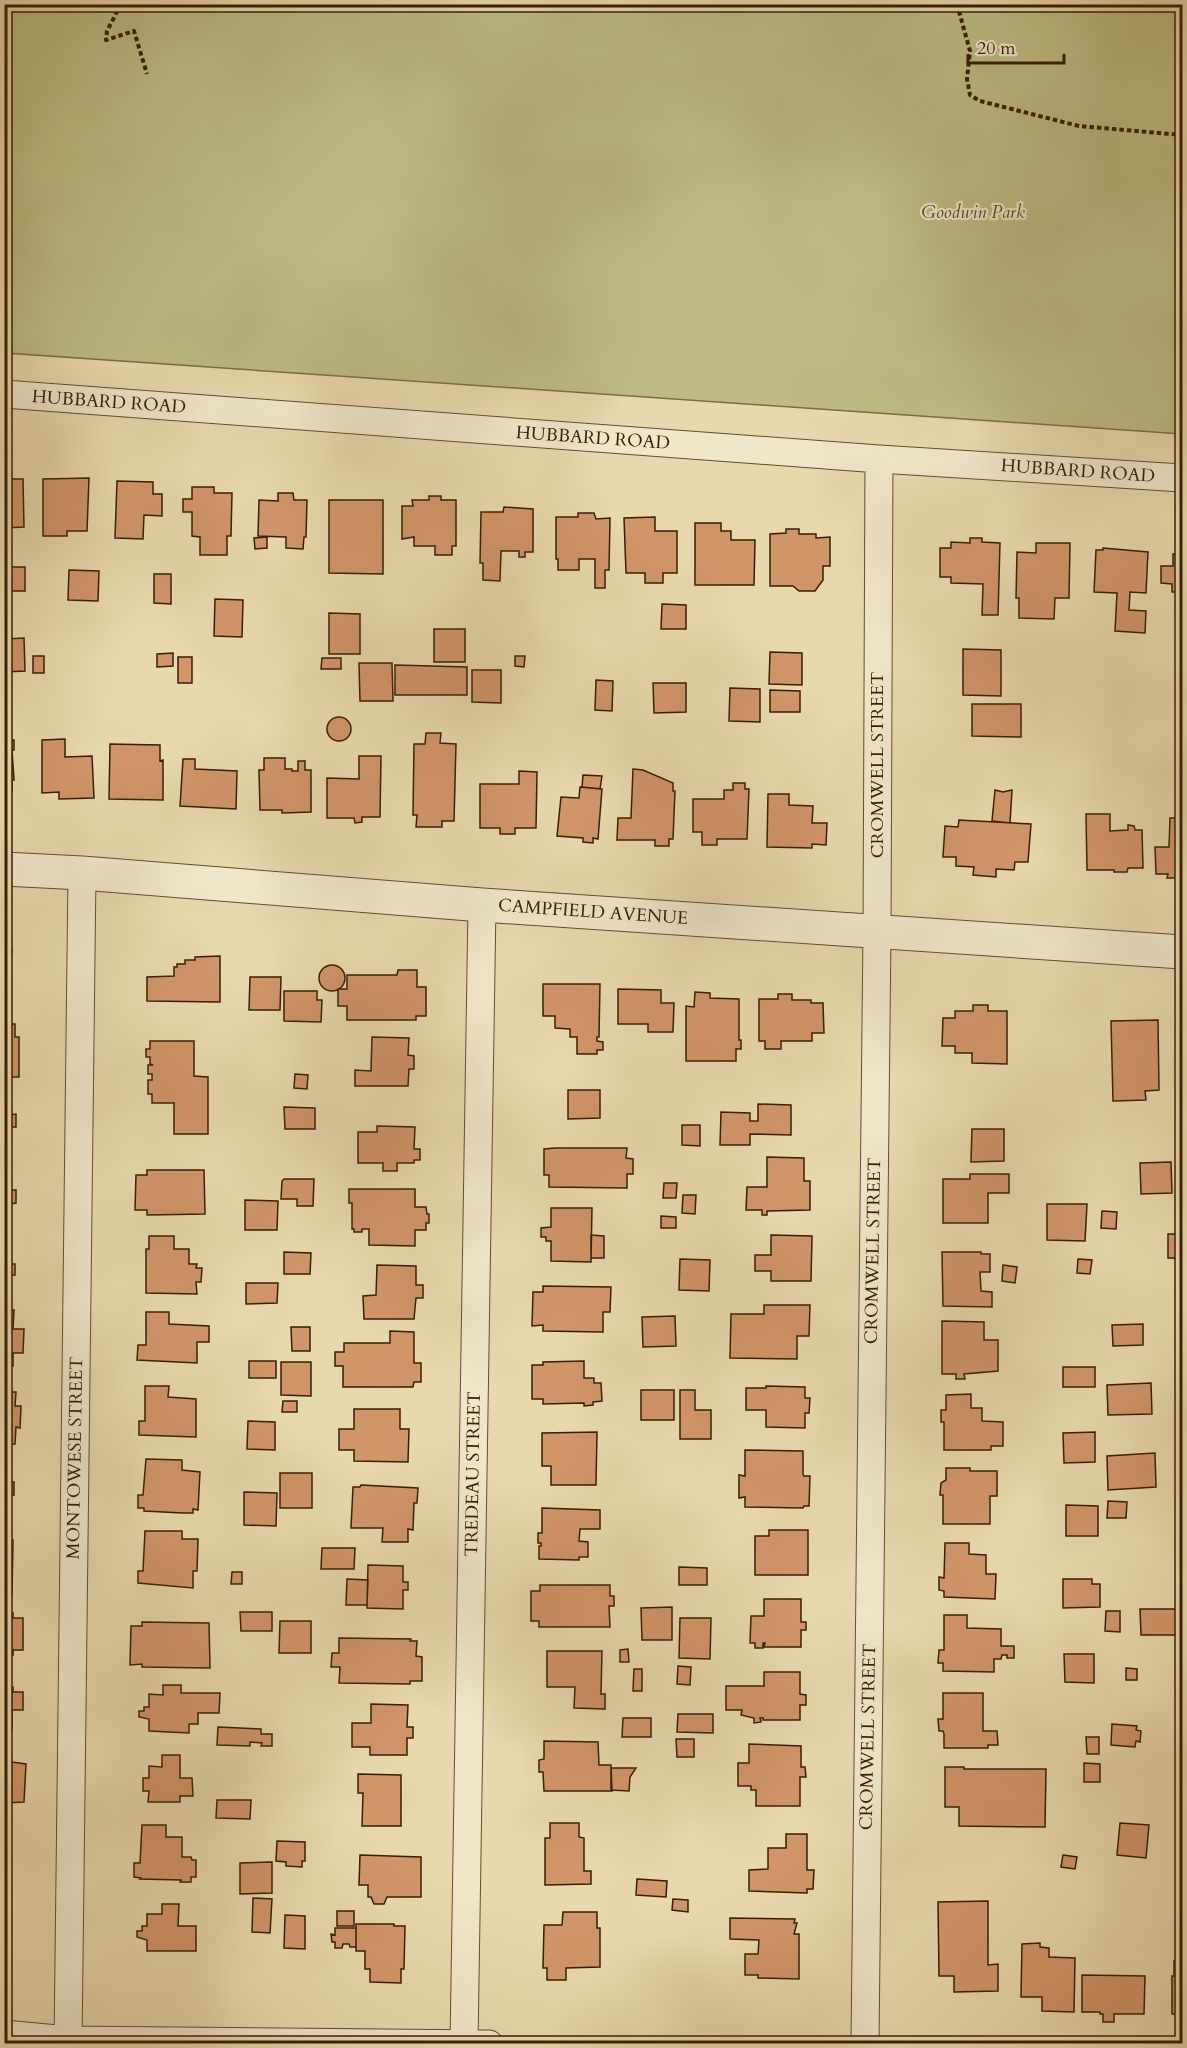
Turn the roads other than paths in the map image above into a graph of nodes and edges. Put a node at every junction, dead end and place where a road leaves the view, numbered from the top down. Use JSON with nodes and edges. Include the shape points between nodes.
{"nodes":[{"id":1,"x":4,"y":394,"type":"edge"},
{"id":2,"x":879,"y":459,"type":"junction"},
{"id":3,"x":1182,"y":478,"type":"edge"},
{"id":4,"x":4,"y":869,"type":"edge"},
{"id":5,"x":82,"y":873,"type":"junction"},
{"id":6,"x":482,"y":905,"type":"junction"},
{"id":7,"x":876,"y":932,"type":"junction"},
{"id":8,"x":1182,"y":952,"type":"edge"},
{"id":9,"x":4,"y":2034,"type":"edge"},
{"id":10,"x":68,"y":2042,"type":"edge"},
{"id":11,"x":472,"y":2043,"type":"edge"},
{"id":12,"x":865,"y":2043,"type":"edge"}],
"edges":[{"from":1,"to":2,"type":"street","name":"HUBBARD ROAD"},
{"from":2,"to":3,"type":"street","name":"HUBBARD ROAD"},
{"from":2,"to":7,"type":"street","name":"CROMWELL STREET"},
{"from":4,"to":5,"type":"street","name":"CAMPFIELD AVENUE"},
{"from":5,"to":6,"type":"street","name":"CAMPFIELD AVENUE"},
{"from":5,"to":10,"type":"street","name":"MONTOWESE STREET"},
{"from":6,"to":7,"type":"street","name":"CAMPFIELD AVENUE"},
{"from":6,"to":11,"type":"street","name":"TREDEAU STREET"},
{"from":7,"to":8,"type":"street","name":"CAMPFIELD AVENUE"},
{"from":7,"to":12,"type":"street","name":"CROMWELL STREET"},
{"from":9,"to":10,"type":"street"},
{"from":10,"to":11,"type":"street"}]}
